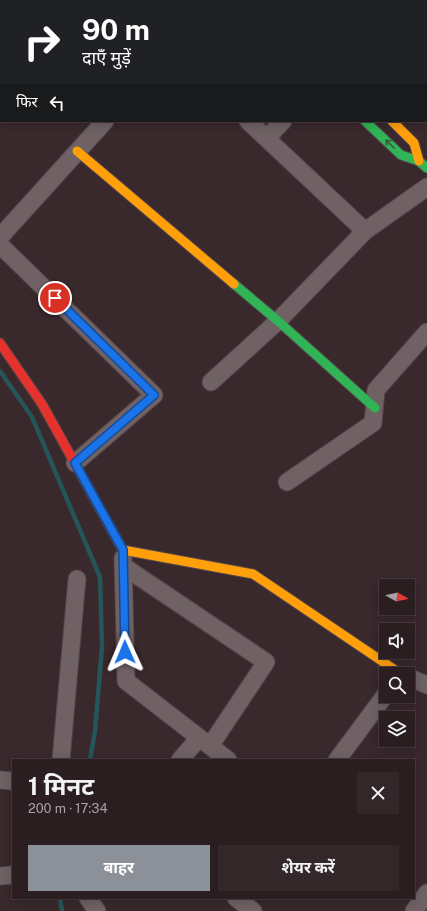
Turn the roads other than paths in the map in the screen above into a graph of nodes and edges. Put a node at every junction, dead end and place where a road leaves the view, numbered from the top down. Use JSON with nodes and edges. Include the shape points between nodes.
{"nodes":[{"id":1,"x":104,"y":122,"type":"edge"},
{"id":2,"x":249,"y":122,"type":"edge"},
{"id":3,"x":282,"y":122,"type":"edge"},
{"id":4,"x":366,"y":122,"type":"edge"},
{"id":5,"x":393,"y":122,"type":"edge"},
{"id":6,"x":267,"y":138,"type":"junction"},
{"id":7,"x":77,"y":151,"type":"junction"},
{"id":8,"x":419,"y":161,"type":"junction"},
{"id":9,"x":427,"y":168,"type":"edge"},
{"id":10,"x":427,"y":187,"type":"edge"},
{"id":11,"x":364,"y":231,"type":"junction"},
{"id":12,"x":0,"y":236,"type":"edge"},
{"id":13,"x":0,"y":245,"type":"edge"},
{"id":14,"x":278,"y":321,"type":"junction"},
{"id":15,"x":427,"y":332,"type":"edge"},
{"id":16,"x":0,"y":343,"type":"edge"},
{"id":17,"x":211,"y":382,"type":"dead end"},
{"id":18,"x":375,"y":408,"type":"junction"},
{"id":19,"x":75,"y":463,"type":"junction"},
{"id":20,"x":287,"y":482,"type":"dead end"},
{"id":21,"x":123,"y":558,"type":"junction"},
{"id":22,"x":76,"y":580,"type":"dead end"},
{"id":23,"x":391,"y":667,"type":"edge"},
{"id":24,"x":415,"y":680,"type":"edge"},
{"id":25,"x":427,"y":685,"type":"edge"},
{"id":26,"x":379,"y":703,"type":"edge"},
{"id":27,"x":204,"y":742,"type":"junction"},
{"id":28,"x":61,"y":759,"type":"edge"},
{"id":29,"x":181,"y":759,"type":"edge"},
{"id":30,"x":227,"y":759,"type":"edge"},
{"id":31,"x":338,"y":759,"type":"edge"},
{"id":32,"x":0,"y":780,"type":"edge"},
{"id":33,"x":12,"y":781,"type":"edge"},
{"id":34,"x":12,"y":875,"type":"edge"},
{"id":35,"x":0,"y":876,"type":"edge"},
{"id":36,"x":427,"y":893,"type":"edge"},
{"id":37,"x":89,"y":899,"type":"edge"},
{"id":38,"x":239,"y":899,"type":"edge"},
{"id":39,"x":97,"y":911,"type":"edge"},
{"id":40,"x":253,"y":911,"type":"edge"},
{"id":41,"x":414,"y":911,"type":"edge"}],
"edges":[{"from":1,"to":7,"type":"street"},
{"from":2,"to":6,"type":"street"},
{"from":3,"to":6,"type":"street"},
{"from":8,"to":4,"type":"street","one_way":true,"via":[[401,155]]},
{"from":5,"to":8,"type":"street","via":[[414,143]]},
{"from":6,"to":11,"type":"street"},
{"from":7,"to":12,"type":"street"},
{"from":7,"to":14,"type":"street"},
{"from":8,"to":9,"type":"street"},
{"from":10,"to":11,"type":"street"},
{"from":11,"to":14,"type":"street"},
{"from":13,"to":19,"type":"street","via":[[154,395]]},
{"from":14,"to":17,"type":"street"},
{"from":14,"to":18,"type":"street"},
{"from":15,"to":18,"type":"street","via":[[376,390]]},
{"from":16,"to":19,"type":"street","via":[[42,404]]},
{"from":18,"to":20,"type":"street","via":[[373,423]]},
{"from":19,"to":21,"type":"street"},
{"from":21,"to":23,"type":"street","via":[[253,574]]},
{"from":21,"to":27,"type":"street","via":[[126,681]]},
{"from":21,"to":27,"type":"street","via":[[266,662]]},
{"from":22,"to":28,"type":"street"},
{"from":24,"to":25,"type":"street"},
{"from":26,"to":31,"type":"street"},
{"from":27,"to":29,"type":"street"},
{"from":27,"to":30,"type":"street"},
{"from":32,"to":33,"type":"street"},
{"from":34,"to":35,"type":"street"},
{"from":36,"to":41,"type":"street"},
{"from":37,"to":39,"type":"street"},
{"from":38,"to":40,"type":"street"}]}
